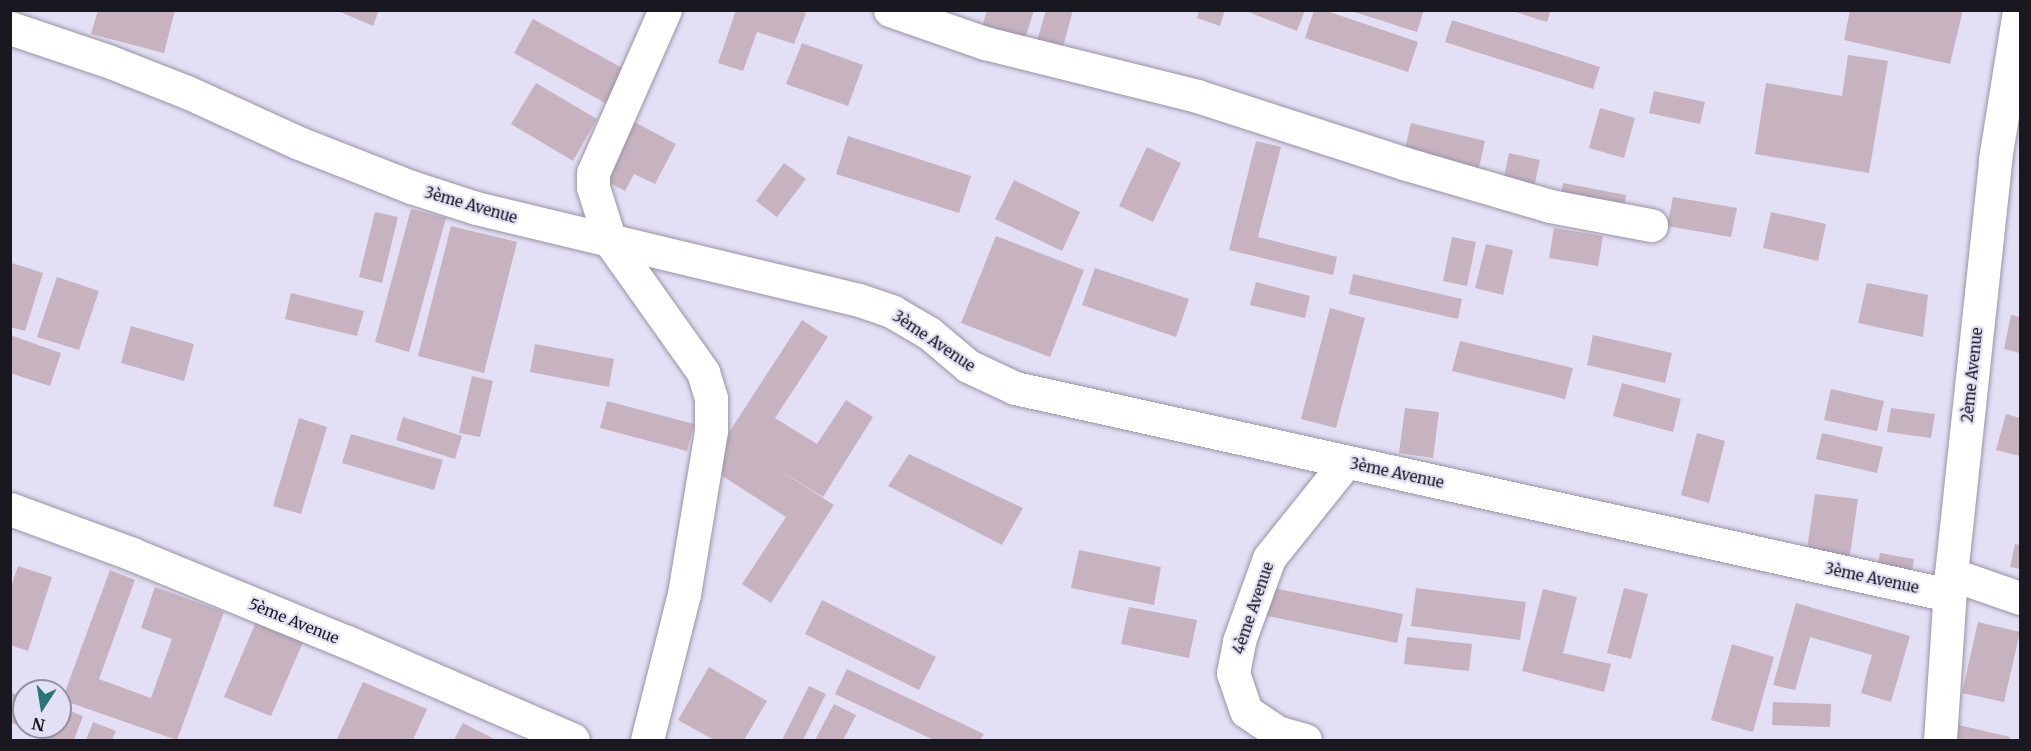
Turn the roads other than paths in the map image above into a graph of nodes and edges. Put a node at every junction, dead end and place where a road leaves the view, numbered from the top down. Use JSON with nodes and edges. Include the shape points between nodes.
{"nodes":[{"id":1,"x":665,"y":10,"type":"edge"},
{"id":2,"x":890,"y":10,"type":"edge"},
{"id":3,"x":2019,"y":10,"type":"edge"},
{"id":4,"x":10,"y":28,"type":"edge"},
{"id":5,"x":1651,"y":225,"type":"dead end"},
{"id":6,"x":610,"y":241,"type":"junction"},
{"id":7,"x":1346,"y":462,"type":"junction"},
{"id":8,"x":10,"y":509,"type":"edge"},
{"id":9,"x":1950,"y":584,"type":"junction"},
{"id":10,"x":2020,"y":598,"type":"edge"},
{"id":11,"x":573,"y":741,"type":"edge"},
{"id":12,"x":647,"y":741,"type":"edge"},
{"id":13,"x":1305,"y":741,"type":"edge"},
{"id":14,"x":1940,"y":741,"type":"edge"}],
"edges":[{"from":1,"to":6,"type":"street","via":[[593,173],[593,187]]},
{"from":2,"to":5,"type":"street","via":[[986,43],[1197,96],[1550,206]]},
{"from":3,"to":9,"type":"street","name":"2ème Avenue","via":[[1995,159]]},
{"from":4,"to":6,"type":"street","name":"3ème Avenue","via":[[187,92],[411,188]]},
{"from":6,"to":7,"type":"street","name":"3ème Avenue","via":[[859,300],[893,312],[929,333],[968,366],[1015,388]]},
{"from":6,"to":12,"type":"street","via":[[703,372],[711,398],[711,431],[684,594]]},
{"from":7,"to":9,"type":"street","name":"3ème Avenue"},
{"from":7,"to":13,"type":"street","name":"4ème Avenue","via":[[1269,558],[1239,641],[1233,673],[1246,711],[1277,732]]},
{"from":8,"to":11,"type":"street","name":"5ème Avenue","via":[[132,554],[336,638]]},
{"from":9,"to":10,"type":"street","name":"3ème Avenue"},
{"from":9,"to":14,"type":"street","name":"2ème Avenue"}]}
